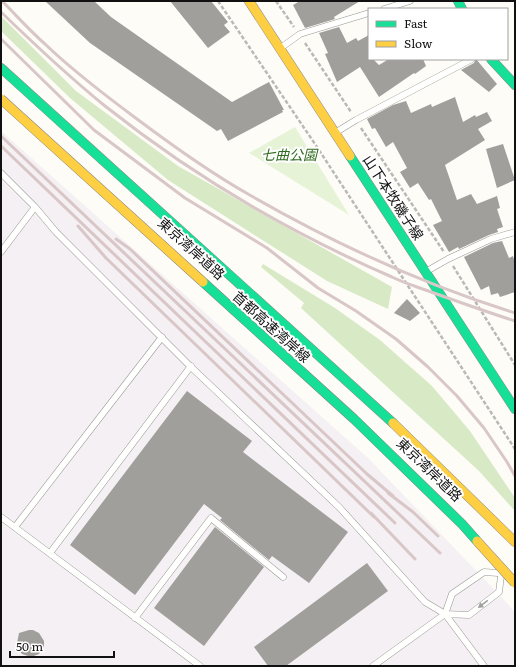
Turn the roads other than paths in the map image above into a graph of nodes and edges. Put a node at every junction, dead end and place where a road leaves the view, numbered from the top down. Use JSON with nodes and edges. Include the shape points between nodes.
{"nodes":[{"id":1,"x":249,"y":1,"type":"edge"},
{"id":2,"x":410,"y":1,"type":"edge"},
{"id":3,"x":387,"y":8,"type":"edge"},
{"id":4,"x":368,"y":13,"type":"edge"},
{"id":5,"x":281,"y":48,"type":"junction"},
{"id":6,"x":470,"y":60,"type":"edge"},
{"id":7,"x":493,"y":60,"type":"edge"},
{"id":8,"x":1,"y":62,"type":"edge"},
{"id":9,"x":1,"y":68,"type":"edge"},
{"id":10,"x":515,"y":85,"type":"edge"},
{"id":11,"x":1,"y":94,"type":"edge"},
{"id":12,"x":1,"y":99,"type":"edge"},
{"id":13,"x":335,"y":132,"type":"junction"},
{"id":14,"x":1,"y":173,"type":"edge"},
{"id":15,"x":35,"y":207,"type":"junction"},
{"id":16,"x":515,"y":232,"type":"edge"},
{"id":17,"x":1,"y":252,"type":"edge"},
{"id":18,"x":426,"y":272,"type":"junction"},
{"id":19,"x":162,"y":337,"type":"junction"},
{"id":20,"x":191,"y":366,"type":"junction"},
{"id":21,"x":515,"y":410,"type":"edge"},
{"id":22,"x":1,"y":517,"type":"edge"},
{"id":23,"x":15,"y":527,"type":"junction"},
{"id":24,"x":515,"y":536,"type":"edge"},
{"id":25,"x":515,"y":542,"type":"edge"},
{"id":26,"x":50,"y":554,"type":"junction"},
{"id":27,"x":510,"y":566,"type":"dead end"},
{"id":28,"x":501,"y":573,"type":"junction"},
{"id":29,"x":283,"y":577,"type":"dead end"},
{"id":30,"x":515,"y":578,"type":"edge"},
{"id":31,"x":515,"y":583,"type":"edge"},
{"id":32,"x":445,"y":614,"type":"junction"},
{"id":33,"x":135,"y":618,"type":"junction"},
{"id":34,"x":200,"y":666,"type":"edge"},
{"id":35,"x":373,"y":666,"type":"edge"},
{"id":36,"x":484,"y":666,"type":"edge"}],
"edges":[{"from":1,"to":5,"type":"main road","name":"山下本牧磯子線"},
{"from":2,"to":3,"type":"lane"},
{"from":4,"to":5,"type":"lane","via":[[300,34]]},
{"from":5,"to":13,"type":"main road","name":"山下本牧磯子線"},
{"from":6,"to":13,"type":"lane"},
{"from":7,"to":10,"type":"main road"},
{"from":8,"to":24,"type":"main road","name":"首都高速湾岸線","via":[[396,420]]},
{"from":9,"to":25,"type":"main road","name":"東京湾岸道路","via":[[389,419]]},
{"from":11,"to":30,"type":"main road","name":"東京湾岸道路","via":[[354,414],[469,526]]},
{"from":12,"to":31,"type":"main road","name":"首都高速湾岸線","bridge":true,"via":[[354,419],[462,524]]},
{"from":13,"to":18,"type":"main road","name":"山下本牧磯子線"},
{"from":14,"to":15,"type":"lane"},
{"from":15,"to":17,"type":"lane"},
{"from":15,"to":19,"type":"lane","via":[[56,232]]},
{"from":16,"to":18,"type":"lane","via":[[491,239]]},
{"from":18,"to":21,"type":"main road","name":"山下本牧磯子線"},
{"from":19,"to":20,"type":"lane"},
{"from":19,"to":23,"type":"lane"},
{"from":20,"to":26,"type":"lane"},
{"from":20,"to":32,"type":"lane","via":[[339,507],[425,602]]},
{"from":22,"to":23,"type":"lane"},
{"from":23,"to":26,"type":"lane"},
{"from":26,"to":33,"type":"lane"},
{"from":27,"to":28,"type":"lane"},
{"from":28,"to":32,"type":"lane","via":[[484,572],[452,594]]},
{"from":28,"to":32,"type":"lane","one_way":true,"via":[[499,592],[469,615]]},
{"from":29,"to":33,"type":"lane","via":[[211,518]]},
{"from":32,"to":35,"type":"lane"},
{"from":32,"to":36,"type":"lane"},
{"from":33,"to":34,"type":"lane"}]}
